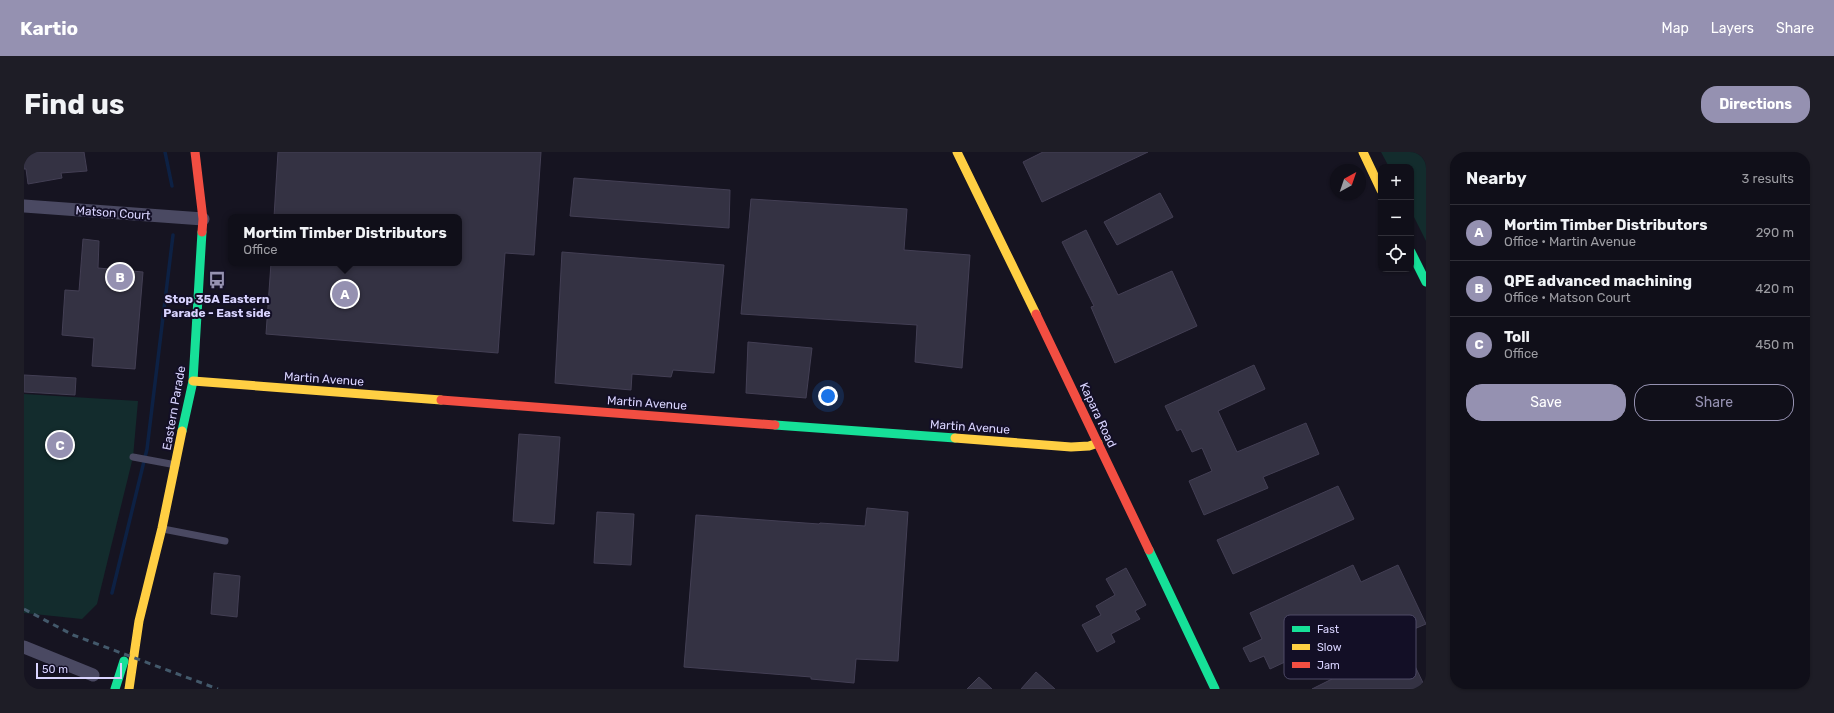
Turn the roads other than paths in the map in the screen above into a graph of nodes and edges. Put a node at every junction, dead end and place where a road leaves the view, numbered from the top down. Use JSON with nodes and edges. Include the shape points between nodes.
{"nodes":[{"id":1,"x":195,"y":152,"type":"edge"},
{"id":2,"x":957,"y":152,"type":"edge"},
{"id":3,"x":1363,"y":152,"type":"edge"},
{"id":4,"x":1378,"y":184,"type":"edge"},
{"id":5,"x":24,"y":206,"type":"edge"},
{"id":6,"x":203,"y":219,"type":"junction"},
{"id":7,"x":1414,"y":258,"type":"edge"},
{"id":8,"x":1426,"y":282,"type":"edge"},
{"id":9,"x":193,"y":381,"type":"junction"},
{"id":10,"x":1098,"y":443,"type":"junction"},
{"id":11,"x":133,"y":457,"type":"dead end"},
{"id":12,"x":176,"y":465,"type":"junction"},
{"id":13,"x":162,"y":528,"type":"junction"},
{"id":14,"x":225,"y":541,"type":"dead end"},
{"id":15,"x":140,"y":618,"type":"junction"},
{"id":16,"x":24,"y":647,"type":"edge"},
{"id":17,"x":93,"y":675,"type":"dead end"},
{"id":18,"x":115,"y":689,"type":"edge"},
{"id":19,"x":129,"y":689,"type":"edge"},
{"id":20,"x":1215,"y":689,"type":"edge"}],
"edges":[{"from":1,"to":6,"type":"street","name":"Eastern Parade"},
{"from":2,"to":10,"type":"street","name":"Kapara Road"},
{"from":3,"to":4,"type":"street"},
{"from":5,"to":6,"type":"street","name":"Matson Court"},
{"from":6,"to":9,"type":"street","name":"Eastern Parade"},
{"from":7,"to":8,"type":"street"},
{"from":9,"to":10,"type":"street","name":"Martin Avenue","via":[[1071,447]]},
{"from":9,"to":12,"type":"street","name":"Eastern Parade"},
{"from":10,"to":20,"type":"street","name":"Kapara Road"},
{"from":11,"to":12,"type":"lane"},
{"from":12,"to":13,"type":"street","name":"Eastern Parade"},
{"from":13,"to":14,"type":"lane"},
{"from":13,"to":15,"type":"street","name":"Eastern Parade"},
{"from":15,"to":18,"type":"street","name":"Eastern Parade"},
{"from":15,"to":19,"type":"street","name":"Eastern Parade"},
{"from":16,"to":17,"type":"street"}]}
